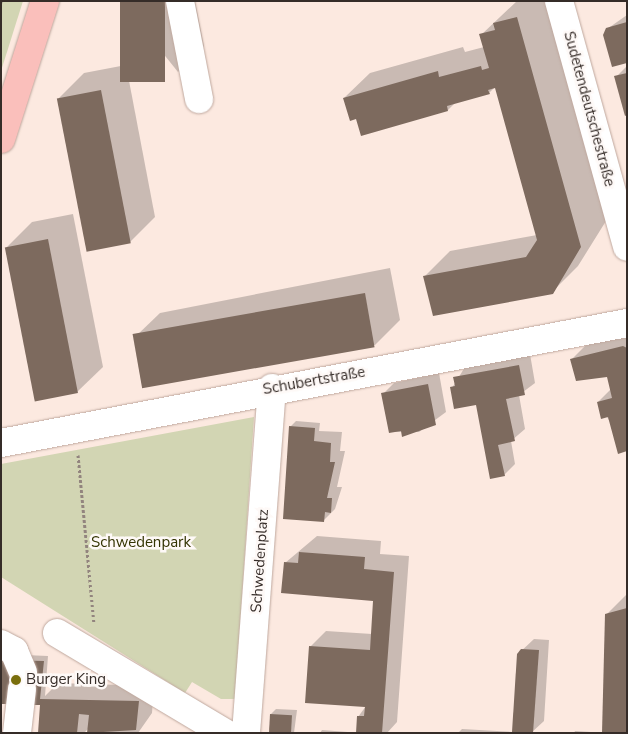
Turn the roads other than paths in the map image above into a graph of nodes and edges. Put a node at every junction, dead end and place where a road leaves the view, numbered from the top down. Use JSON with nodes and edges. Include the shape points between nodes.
{"nodes":[{"id":1,"x":44,"y":1,"type":"edge"},
{"id":2,"x":180,"y":1,"type":"edge"},
{"id":3,"x":559,"y":1,"type":"edge"},
{"id":4,"x":198,"y":99,"type":"dead end"},
{"id":5,"x":1,"y":139,"type":"edge"},
{"id":6,"x":627,"y":247,"type":"edge"},
{"id":7,"x":627,"y":323,"type":"edge"},
{"id":8,"x":272,"y":388,"type":"junction"},
{"id":9,"x":1,"y":443,"type":"edge"},
{"id":10,"x":57,"y":633,"type":"dead end"},
{"id":11,"x":1,"y":644,"type":"edge"},
{"id":12,"x":17,"y":733,"type":"edge"},
{"id":13,"x":225,"y":733,"type":"edge"},
{"id":14,"x":246,"y":733,"type":"edge"}],
"edges":[{"from":1,"to":5,"type":"main road"},
{"from":2,"to":4,"type":"street"},
{"from":3,"to":6,"type":"street","name":"Sudetendeutschestraße"},
{"from":7,"to":8,"type":"street","name":"Schubertstraße"},
{"from":8,"to":9,"type":"street","name":"Schubertstraße"},
{"from":8,"to":14,"type":"street","name":"Schwedenplatz"},
{"from":10,"to":13,"type":"street"},
{"from":11,"to":12,"type":"street","via":[[14,651],[23,681]]}]}
